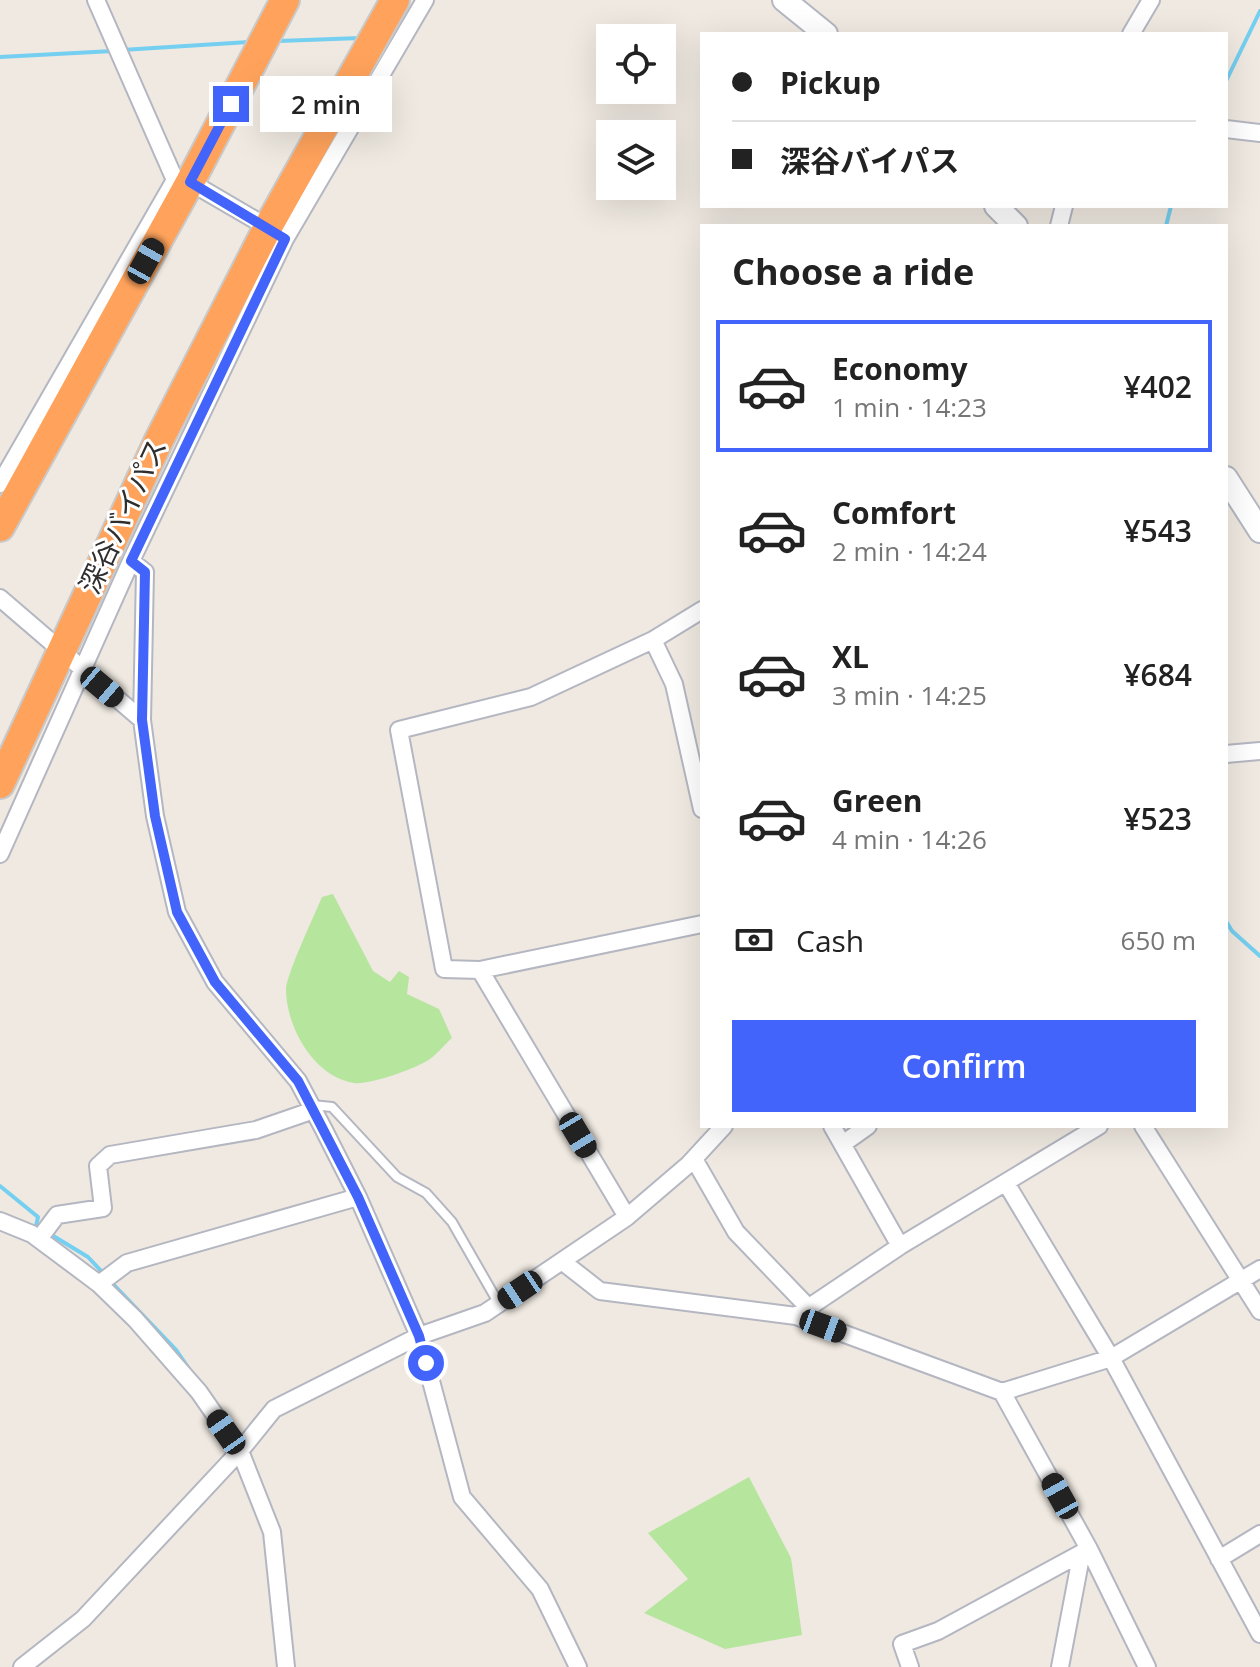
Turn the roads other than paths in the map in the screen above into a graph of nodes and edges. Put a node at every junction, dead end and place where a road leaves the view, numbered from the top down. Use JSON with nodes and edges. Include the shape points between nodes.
{"nodes":[{"id":1,"x":96,"y":0,"type":"edge"},
{"id":2,"x":300,"y":0,"type":"edge"},
{"id":3,"x":395,"y":0,"type":"edge"},
{"id":4,"x":425,"y":0,"type":"edge"},
{"id":5,"x":784,"y":0,"type":"edge"},
{"id":6,"x":1151,"y":0,"type":"edge"},
{"id":7,"x":271,"y":27,"type":"edge"},
{"id":8,"x":824,"y":32,"type":"edge"},
{"id":9,"x":1132,"y":32,"type":"edge"},
{"id":10,"x":1228,"y":129,"type":"edge"},
{"id":11,"x":1260,"y":133,"type":"edge"},
{"id":12,"x":183,"y":181,"type":"junction"},
{"id":13,"x":998,"y":208,"type":"edge"},
{"id":14,"x":1014,"y":224,"type":"edge"},
{"id":15,"x":277,"y":233,"type":"junction"},
{"id":16,"x":1228,"y":481,"type":"edge"},
{"id":17,"x":0,"y":484,"type":"edge"},
{"id":18,"x":0,"y":527,"type":"edge"},
{"id":19,"x":1260,"y":531,"type":"edge"},
{"id":20,"x":131,"y":561,"type":"junction"},
{"id":21,"x":0,"y":598,"type":"edge"},
{"id":22,"x":700,"y":611,"type":"edge"},
{"id":23,"x":653,"y":640,"type":"junction"},
{"id":24,"x":61,"y":648,"type":"junction"},
{"id":25,"x":82,"y":670,"type":"junction"},
{"id":26,"x":142,"y":720,"type":"junction"},
{"id":27,"x":1260,"y":751,"type":"edge"},
{"id":28,"x":1228,"y":754,"type":"edge"},
{"id":29,"x":699,"y":781,"type":"edge"},
{"id":30,"x":0,"y":784,"type":"edge"},
{"id":31,"x":0,"y":854,"type":"edge"},
{"id":32,"x":700,"y":924,"type":"edge"},
{"id":33,"x":480,"y":970,"type":"junction"},
{"id":34,"x":312,"y":1108,"type":"junction"},
{"id":35,"x":722,"y":1128,"type":"edge"},
{"id":36,"x":833,"y":1128,"type":"edge"},
{"id":37,"x":865,"y":1128,"type":"edge"},
{"id":38,"x":1096,"y":1128,"type":"edge"},
{"id":39,"x":1144,"y":1128,"type":"edge"},
{"id":40,"x":844,"y":1143,"type":"junction"},
{"id":41,"x":694,"y":1159,"type":"junction"},
{"id":42,"x":1006,"y":1183,"type":"junction"},
{"id":43,"x":358,"y":1197,"type":"junction"},
{"id":44,"x":627,"y":1217,"type":"junction"},
{"id":45,"x":0,"y":1221,"type":"edge"},
{"id":46,"x":39,"y":1239,"type":"junction"},
{"id":47,"x":900,"y":1246,"type":"junction"},
{"id":48,"x":563,"y":1262,"type":"junction"},
{"id":49,"x":1260,"y":1269,"type":"edge"},
{"id":50,"x":1241,"y":1281,"type":"junction"},
{"id":51,"x":100,"y":1284,"type":"junction"},
{"id":52,"x":499,"y":1304,"type":"junction"},
{"id":53,"x":1260,"y":1311,"type":"edge"},
{"id":54,"x":802,"y":1312,"type":"junction"},
{"id":55,"x":419,"y":1336,"type":"junction"},
{"id":56,"x":1111,"y":1358,"type":"junction"},
{"id":57,"x":1002,"y":1392,"type":"junction"},
{"id":58,"x":240,"y":1451,"type":"junction"},
{"id":59,"x":1260,"y":1534,"type":"edge"},
{"id":60,"x":1089,"y":1549,"type":"junction"},
{"id":61,"x":1219,"y":1559,"type":"junction"},
{"id":62,"x":1260,"y":1634,"type":"edge"},
{"id":63,"x":22,"y":1667,"type":"edge"},
{"id":64,"x":286,"y":1667,"type":"edge"},
{"id":65,"x":578,"y":1667,"type":"edge"},
{"id":66,"x":910,"y":1667,"type":"edge"},
{"id":67,"x":1060,"y":1667,"type":"edge"},
{"id":68,"x":1147,"y":1667,"type":"edge"}],
"edges":[{"from":1,"to":12,"type":"street"},
{"from":2,"to":7,"type":"highway"},
{"from":3,"to":15,"type":"highway","name":"深谷バイパス"},
{"from":4,"to":15,"type":"street"},
{"from":5,"to":8,"type":"main road"},
{"from":6,"to":9,"type":"street"},
{"from":7,"to":12,"type":"highway"},
{"from":10,"to":11,"type":"street"},
{"from":12,"to":15,"type":"street"},
{"from":12,"to":17,"type":"street"},
{"from":12,"to":18,"type":"highway"},
{"from":13,"to":14,"type":"main road"},
{"from":15,"to":20,"type":"street"},
{"from":15,"to":24,"type":"highway","name":"深谷バイパス","via":[[159,440]]},
{"from":16,"to":19,"type":"main road"},
{"from":20,"to":25,"type":"street"},
{"from":20,"to":26,"type":"street","via":[[145,572]]},
{"from":21,"to":24,"type":"street"},
{"from":22,"to":23,"type":"street"},
{"from":23,"to":29,"type":"street","via":[[674,684]]},
{"from":23,"to":33,"type":"street","via":[[531,697],[399,730],[444,969]]},
{"from":24,"to":25,"type":"street"},
{"from":24,"to":30,"type":"highway","name":"深谷バイパス"},
{"from":25,"to":26,"type":"street"},
{"from":25,"to":31,"type":"street"},
{"from":26,"to":34,"type":"street","via":[[155,816],[177,912],[215,982],[298,1081]]},
{"from":27,"to":28,"type":"street"},
{"from":32,"to":33,"type":"street"},
{"from":33,"to":44,"type":"street"},
{"from":34,"to":43,"type":"street"},
{"from":34,"to":46,"type":"street","via":[[256,1130],[110,1155],[98,1166],[103,1208],[57,1215]]},
{"from":34,"to":52,"type":"lane","via":[[332,1107],[397,1177],[426,1193],[452,1222]]},
{"from":35,"to":41,"type":"street"},
{"from":36,"to":40,"type":"street"},
{"from":37,"to":40,"type":"street"},
{"from":38,"to":42,"type":"street"},
{"from":39,"to":50,"type":"street"},
{"from":40,"to":47,"type":"street"},
{"from":41,"to":44,"type":"street"},
{"from":41,"to":54,"type":"street","via":[[736,1232]]},
{"from":42,"to":47,"type":"street"},
{"from":42,"to":56,"type":"street"},
{"from":43,"to":51,"type":"street","via":[[127,1263]]},
{"from":43,"to":55,"type":"street"},
{"from":44,"to":48,"type":"street"},
{"from":45,"to":46,"type":"street"},
{"from":46,"to":51,"type":"street"},
{"from":47,"to":54,"type":"street"},
{"from":48,"to":52,"type":"street"},
{"from":48,"to":54,"type":"street","via":[[600,1291]]},
{"from":49,"to":50,"type":"street"},
{"from":50,"to":53,"type":"street"},
{"from":50,"to":56,"type":"street"},
{"from":51,"to":58,"type":"street","via":[[199,1392]]},
{"from":52,"to":55,"type":"street"},
{"from":54,"to":57,"type":"street"},
{"from":55,"to":58,"type":"street","via":[[274,1409]]},
{"from":55,"to":65,"type":"street","via":[[462,1497],[540,1589]]},
{"from":56,"to":57,"type":"street"},
{"from":56,"to":61,"type":"street"},
{"from":57,"to":60,"type":"street"},
{"from":58,"to":63,"type":"street","via":[[83,1619]]},
{"from":58,"to":64,"type":"street","via":[[272,1532]]},
{"from":59,"to":61,"type":"street"},
{"from":60,"to":66,"type":"street","via":[[938,1631],[902,1644]]},
{"from":60,"to":67,"type":"street","via":[[1080,1562]]},
{"from":60,"to":68,"type":"street"},
{"from":61,"to":62,"type":"street"}]}
